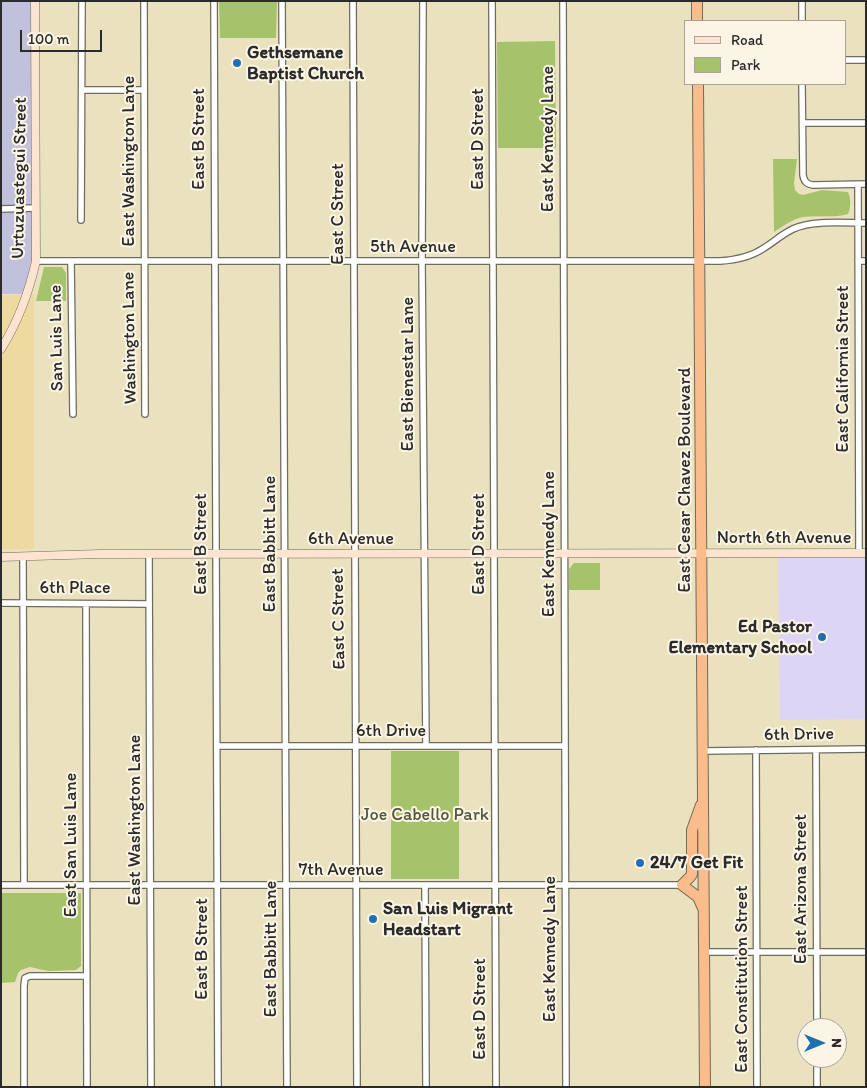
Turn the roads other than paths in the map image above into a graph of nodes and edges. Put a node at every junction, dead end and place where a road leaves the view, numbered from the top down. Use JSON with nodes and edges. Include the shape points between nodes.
{"nodes":[{"id":1,"x":35,"y":1,"type":"edge"},
{"id":2,"x":82,"y":1,"type":"edge"},
{"id":3,"x":144,"y":1,"type":"edge"},
{"id":4,"x":214,"y":1,"type":"edge"},
{"id":5,"x":282,"y":1,"type":"edge"},
{"id":6,"x":353,"y":1,"type":"edge"},
{"id":7,"x":423,"y":1,"type":"edge"},
{"id":8,"x":492,"y":1,"type":"edge"},
{"id":9,"x":563,"y":1,"type":"edge"},
{"id":10,"x":697,"y":1,"type":"edge"},
{"id":11,"x":802,"y":1,"type":"edge"},
{"id":12,"x":697,"y":20,"type":"edge"},
{"id":13,"x":802,"y":20,"type":"edge"},
{"id":14,"x":847,"y":60,"type":"edge"},
{"id":15,"x":866,"y":60,"type":"edge"},
{"id":16,"x":698,"y":85,"type":"edge"},
{"id":17,"x":802,"y":85,"type":"edge"},
{"id":18,"x":82,"y":90,"type":"junction"},
{"id":19,"x":144,"y":90,"type":"junction"},
{"id":20,"x":866,"y":122,"type":"edge"},
{"id":21,"x":803,"y":123,"type":"junction"},
{"id":22,"x":858,"y":184,"type":"junction"},
{"id":23,"x":866,"y":184,"type":"edge"},
{"id":24,"x":36,"y":208,"type":"junction"},
{"id":25,"x":1,"y":209,"type":"edge"},
{"id":26,"x":81,"y":220,"type":"dead end"},
{"id":27,"x":866,"y":222,"type":"edge"},
{"id":28,"x":858,"y":223,"type":"junction"},
{"id":29,"x":36,"y":261,"type":"junction"},
{"id":30,"x":71,"y":261,"type":"junction"},
{"id":31,"x":144,"y":261,"type":"junction"},
{"id":32,"x":215,"y":261,"type":"junction"},
{"id":33,"x":422,"y":261,"type":"junction"},
{"id":34,"x":564,"y":261,"type":"junction"},
{"id":35,"x":700,"y":261,"type":"junction"},
{"id":36,"x":284,"y":262,"type":"junction"},
{"id":37,"x":354,"y":262,"type":"junction"},
{"id":38,"x":493,"y":262,"type":"junction"},
{"id":39,"x":858,"y":262,"type":"junction"},
{"id":40,"x":866,"y":262,"type":"edge"},
{"id":41,"x":1,"y":349,"type":"edge"},
{"id":42,"x":73,"y":414,"type":"dead end"},
{"id":43,"x":145,"y":414,"type":"dead end"},
{"id":44,"x":862,"y":508,"type":"edge"},
{"id":45,"x":863,"y":553,"type":"edge"},
{"id":46,"x":149,"y":554,"type":"junction"},
{"id":47,"x":216,"y":554,"type":"junction"},
{"id":48,"x":285,"y":554,"type":"junction"},
{"id":49,"x":353,"y":554,"type":"junction"},
{"id":50,"x":424,"y":554,"type":"junction"},
{"id":51,"x":494,"y":554,"type":"junction"},
{"id":52,"x":564,"y":554,"type":"junction"},
{"id":53,"x":702,"y":554,"type":"junction"},
{"id":54,"x":1,"y":557,"type":"edge"},
{"id":55,"x":23,"y":557,"type":"junction"},
{"id":56,"x":1,"y":603,"type":"edge"},
{"id":57,"x":23,"y":603,"type":"junction"},
{"id":58,"x":86,"y":604,"type":"junction"},
{"id":59,"x":149,"y":604,"type":"junction"},
{"id":60,"x":218,"y":746,"type":"junction"},
{"id":61,"x":285,"y":746,"type":"junction"},
{"id":62,"x":356,"y":746,"type":"junction"},
{"id":63,"x":426,"y":746,"type":"junction"},
{"id":64,"x":494,"y":746,"type":"junction"},
{"id":65,"x":564,"y":746,"type":"junction"},
{"id":66,"x":866,"y":749,"type":"edge"},
{"id":67,"x":756,"y":750,"type":"junction"},
{"id":68,"x":816,"y":750,"type":"junction"},
{"id":69,"x":703,"y":751,"type":"junction"},
{"id":70,"x":704,"y":799,"type":"junction"},
{"id":71,"x":1,"y":885,"type":"edge"},
{"id":72,"x":24,"y":885,"type":"junction"},
{"id":73,"x":356,"y":885,"type":"junction"},
{"id":74,"x":425,"y":885,"type":"junction"},
{"id":75,"x":565,"y":885,"type":"junction"},
{"id":76,"x":682,"y":885,"type":"junction"},
{"id":77,"x":87,"y":886,"type":"junction"},
{"id":78,"x":150,"y":886,"type":"junction"},
{"id":79,"x":217,"y":886,"type":"junction"},
{"id":80,"x":286,"y":886,"type":"junction"},
{"id":81,"x":495,"y":886,"type":"junction"},
{"id":82,"x":704,"y":910,"type":"junction"},
{"id":83,"x":704,"y":952,"type":"junction"},
{"id":84,"x":756,"y":952,"type":"junction"},
{"id":85,"x":817,"y":952,"type":"junction"},
{"id":86,"x":866,"y":952,"type":"edge"},
{"id":87,"x":87,"y":976,"type":"junction"},
{"id":88,"x":817,"y":1018,"type":"edge"},
{"id":89,"x":817,"y":1068,"type":"edge"},
{"id":90,"x":24,"y":1087,"type":"edge"},
{"id":91,"x":87,"y":1087,"type":"edge"},
{"id":92,"x":150,"y":1087,"type":"edge"},
{"id":93,"x":218,"y":1087,"type":"edge"},
{"id":94,"x":287,"y":1087,"type":"edge"},
{"id":95,"x":356,"y":1087,"type":"edge"},
{"id":96,"x":426,"y":1087,"type":"edge"},
{"id":97,"x":496,"y":1087,"type":"edge"},
{"id":98,"x":566,"y":1087,"type":"edge"},
{"id":99,"x":705,"y":1087,"type":"edge"},
{"id":100,"x":757,"y":1087,"type":"edge"},
{"id":101,"x":817,"y":1087,"type":"edge"}],
"edges":[{"from":1,"to":24,"type":"street","name":"Urtuzuastegui Street"},
{"from":2,"to":18,"type":"street"},
{"from":3,"to":19,"type":"street","name":"East Washington Lane"},
{"from":4,"to":32,"type":"street","name":"East B Street"},
{"from":5,"to":36,"type":"street","name":"East Babbitt Lane"},
{"from":6,"to":37,"type":"street","name":"East C Street"},
{"from":7,"to":33,"type":"street","name":"East Bienestar Lane"},
{"from":8,"to":38,"type":"street","name":"East D Street"},
{"from":9,"to":34,"type":"street","name":"East Kennedy Lane"},
{"from":10,"to":12,"type":"highway"},
{"from":11,"to":13,"type":"street"},
{"from":14,"to":15,"type":"street"},
{"from":16,"to":35,"type":"highway","name":"East Cesar Chavez Boulevard"},
{"from":17,"to":21,"type":"street"},
{"from":18,"to":19,"type":"street"},
{"from":18,"to":26,"type":"street"},
{"from":19,"to":31,"type":"street","name":"East Washington Lane"},
{"from":20,"to":21,"type":"street"},
{"from":21,"to":22,"type":"street","via":[[803,175],[806,182],[813,185]]},
{"from":22,"to":23,"type":"street"},
{"from":22,"to":28,"type":"street","name":"East California Street"},
{"from":24,"to":25,"type":"street"},
{"from":24,"to":29,"type":"street","name":"Urtuzuastegui Street"},
{"from":27,"to":28,"type":"street","name":"5th Avenue"},
{"from":28,"to":35,"type":"street","name":"5th Avenue","via":[[804,225],[781,235],[753,254],[732,260]]},
{"from":28,"to":39,"type":"street","name":"East California Street"},
{"from":29,"to":30,"type":"street","name":"5th Avenue"},
{"from":29,"to":41,"type":"street","name":"Urtuzuastegui Street","via":[[23,306]]},
{"from":30,"to":31,"type":"street","name":"5th Avenue"},
{"from":30,"to":42,"type":"street","name":"San Luis Lane"},
{"from":31,"to":32,"type":"street","name":"5th Avenue"},
{"from":31,"to":43,"type":"street","name":"Washington Lane"},
{"from":32,"to":36,"type":"street","name":"5th Avenue"},
{"from":32,"to":47,"type":"street","name":"East B Street"},
{"from":33,"to":37,"type":"street","name":"5th Avenue"},
{"from":33,"to":38,"type":"street","name":"5th Avenue"},
{"from":33,"to":50,"type":"street","name":"East Bienestar Lane"},
{"from":34,"to":35,"type":"street","name":"5th Avenue"},
{"from":34,"to":38,"type":"street","name":"5th Avenue"},
{"from":34,"to":52,"type":"street","name":"East Kennedy Lane"},
{"from":35,"to":53,"type":"highway","name":"East Cesar Chavez Boulevard"},
{"from":36,"to":37,"type":"street","name":"5th Avenue"},
{"from":36,"to":48,"type":"street","name":"East Babbitt Lane"},
{"from":37,"to":49,"type":"street","name":"East C Street"},
{"from":38,"to":51,"type":"street","name":"East D Street"},
{"from":39,"to":40,"type":"street"},
{"from":39,"to":44,"type":"street","name":"East California Street"},
{"from":44,"to":45,"type":"street","name":"East California Street"},
{"from":45,"to":53,"type":"street","name":"North 6th Avenue"},
{"from":46,"to":47,"type":"street","name":"6th Avenue"},
{"from":46,"to":55,"type":"street","name":"6th Avenue"},
{"from":46,"to":59,"type":"street","name":"East Washington Lane"},
{"from":47,"to":48,"type":"street","name":"6th Avenue"},
{"from":47,"to":60,"type":"street","name":"East B Street"},
{"from":48,"to":49,"type":"street","name":"6th Avenue"},
{"from":48,"to":61,"type":"street","name":"East Babbitt Lane"},
{"from":49,"to":50,"type":"street","name":"6th Avenue"},
{"from":49,"to":62,"type":"street","name":"East C Street"},
{"from":50,"to":51,"type":"street","name":"6th Avenue"},
{"from":50,"to":63,"type":"street","name":"East Bienestar Lane"},
{"from":51,"to":52,"type":"street","name":"6th Avenue"},
{"from":51,"to":64,"type":"street","name":"East D Street"},
{"from":52,"to":53,"type":"street","name":"6th Avenue"},
{"from":52,"to":65,"type":"street","name":"East Kennedy Lane"},
{"from":53,"to":69,"type":"highway","name":"East Cesar Chavez Boulevard"},
{"from":54,"to":55,"type":"street","name":"6th Avenue"},
{"from":55,"to":57,"type":"street"},
{"from":56,"to":57,"type":"street","name":"6th Place"},
{"from":57,"to":58,"type":"street","name":"6th Place"},
{"from":57,"to":72,"type":"street"},
{"from":58,"to":59,"type":"street","name":"6th Place"},
{"from":58,"to":77,"type":"street","name":"East San Luis Lane"},
{"from":59,"to":78,"type":"street","name":"East Washington Lane"},
{"from":60,"to":61,"type":"street","name":"6th Drive"},
{"from":60,"to":79,"type":"street","name":"East B Street"},
{"from":61,"to":62,"type":"street","name":"6th Drive"},
{"from":61,"to":80,"type":"street","name":"East Babbitt Lane"},
{"from":62,"to":63,"type":"street","name":"6th Drive"},
{"from":62,"to":73,"type":"street","name":"East C Street"},
{"from":63,"to":64,"type":"street","name":"6th Drive"},
{"from":64,"to":65,"type":"street","name":"6th Drive"},
{"from":64,"to":81,"type":"street","name":"East D Street"},
{"from":65,"to":75,"type":"street","name":"East Kennedy Lane"},
{"from":66,"to":68,"type":"street","name":"6th Drive"},
{"from":67,"to":68,"type":"street","name":"6th Drive"},
{"from":67,"to":69,"type":"street","name":"6th Drive"},
{"from":67,"to":84,"type":"street","name":"East Constitution Street"},
{"from":68,"to":85,"type":"street","name":"East Arizona Street"},
{"from":69,"to":70,"type":"highway","name":"East Cesar Chavez Boulevard"},
{"from":70,"to":76,"type":"highway","via":[[692,830],[692,874]]},
{"from":70,"to":82,"type":"highway","name":"East Cesar Chavez Boulevard"},
{"from":71,"to":72,"type":"street","name":"7th Avenue"},
{"from":72,"to":77,"type":"street","name":"7th Avenue"},
{"from":73,"to":74,"type":"street","name":"7th Avenue"},
{"from":73,"to":80,"type":"street","name":"7th Avenue"},
{"from":73,"to":95,"type":"street","name":"East C Street"},
{"from":74,"to":81,"type":"street","name":"7th Avenue"},
{"from":74,"to":96,"type":"street"},
{"from":75,"to":76,"type":"street","name":"7th Avenue"},
{"from":75,"to":81,"type":"street","name":"7th Avenue"},
{"from":75,"to":98,"type":"street","name":"East Kennedy Lane"},
{"from":76,"to":82,"type":"highway","via":[[698,897]]},
{"from":77,"to":78,"type":"street","name":"7th Avenue"},
{"from":77,"to":87,"type":"street","name":"East San Luis Lane"},
{"from":78,"to":79,"type":"street","name":"7th Avenue"},
{"from":78,"to":92,"type":"street","name":"East Washington Lane"},
{"from":79,"to":80,"type":"street","name":"7th Avenue"},
{"from":79,"to":93,"type":"street","name":"East B Street"},
{"from":80,"to":94,"type":"street","name":"East Babbitt Lane"},
{"from":81,"to":97,"type":"street","name":"East D Street"},
{"from":82,"to":83,"type":"highway","name":"East Cesar Chavez Boulevard"},
{"from":83,"to":84,"type":"street"},
{"from":83,"to":99,"type":"highway","name":"East Cesar Chavez Boulevard"},
{"from":84,"to":85,"type":"street"},
{"from":84,"to":100,"type":"street","name":"East Constitution Street"},
{"from":85,"to":86,"type":"street"},
{"from":85,"to":88,"type":"street","name":"East Arizona Street"},
{"from":87,"to":90,"type":"street","via":[[25,978]]},
{"from":87,"to":91,"type":"street","name":"East San Luis Lane"},
{"from":89,"to":101,"type":"street"}]}
